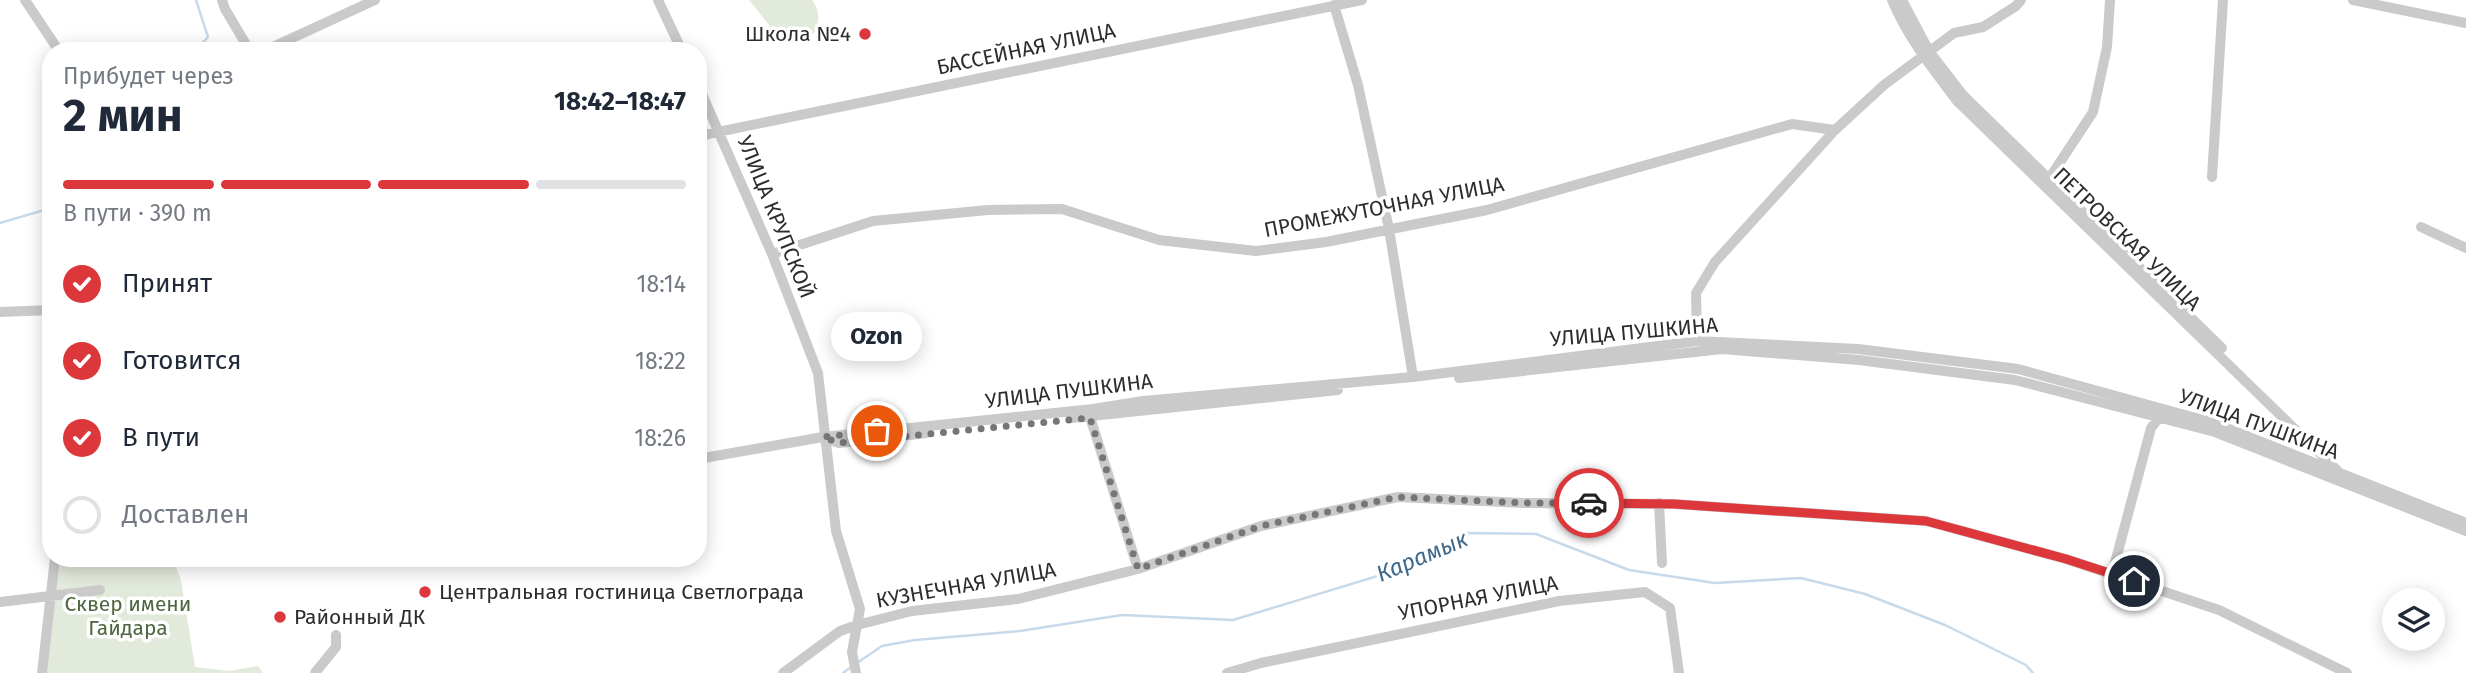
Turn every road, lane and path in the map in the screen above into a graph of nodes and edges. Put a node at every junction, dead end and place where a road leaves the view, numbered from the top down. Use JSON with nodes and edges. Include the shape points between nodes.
{"nodes":[{"id":1,"x":25,"y":0,"type":"edge"},
{"id":2,"x":222,"y":0,"type":"edge"},
{"id":3,"x":375,"y":0,"type":"edge"},
{"id":4,"x":658,"y":0,"type":"edge"},
{"id":5,"x":1362,"y":0,"type":"edge"},
{"id":6,"x":1892,"y":0,"type":"edge"},
{"id":7,"x":1902,"y":0,"type":"edge"},
{"id":8,"x":2021,"y":0,"type":"edge"},
{"id":9,"x":2110,"y":0,"type":"edge"},
{"id":10,"x":2223,"y":0,"type":"edge"},
{"id":11,"x":2361,"y":1,"type":"edge"},
{"id":12,"x":1320,"y":4,"type":"edge"},
{"id":13,"x":1334,"y":5,"type":"junction"},
{"id":14,"x":2466,"y":23,"type":"edge"},
{"id":15,"x":53,"y":42,"type":"edge"},
{"id":16,"x":245,"y":42,"type":"edge"},
{"id":17,"x":284,"y":42,"type":"edge"},
{"id":18,"x":678,"y":42,"type":"edge"},
{"id":19,"x":1926,"y":53,"type":"junction"},
{"id":20,"x":707,"y":104,"type":"edge"},
{"id":21,"x":1835,"y":130,"type":"junction"},
{"id":22,"x":720,"y":131,"type":"junction"},
{"id":23,"x":707,"y":134,"type":"edge"},
{"id":24,"x":2212,"y":177,"type":"dead end"},
{"id":25,"x":2049,"y":178,"type":"junction"},
{"id":26,"x":2421,"y":227,"type":"dead end"},
{"id":27,"x":1389,"y":229,"type":"junction"},
{"id":28,"x":2466,"y":248,"type":"edge"},
{"id":29,"x":772,"y":254,"type":"junction"},
{"id":30,"x":42,"y":310,"type":"edge"},
{"id":31,"x":0,"y":312,"type":"edge"},
{"id":32,"x":1697,"y":341,"type":"junction"},
{"id":33,"x":1413,"y":377,"type":"junction"},
{"id":34,"x":1091,"y":413,"type":"junction"},
{"id":35,"x":2162,"y":414,"type":"junction"},
{"id":36,"x":823,"y":437,"type":"junction"},
{"id":37,"x":707,"y":457,"type":"edge"},
{"id":38,"x":2343,"y":475,"type":"junction"},
{"id":39,"x":2358,"y":485,"type":"junction"},
{"id":40,"x":1659,"y":503,"type":"junction"},
{"id":41,"x":2466,"y":523,"type":"edge"},
{"id":42,"x":2466,"y":531,"type":"edge"},
{"id":43,"x":1662,"y":563,"type":"dead end"},
{"id":44,"x":54,"y":567,"type":"edge"},
{"id":45,"x":1138,"y":569,"type":"junction"},
{"id":46,"x":2112,"y":574,"type":"junction"},
{"id":47,"x":100,"y":590,"type":"dead end"},
{"id":48,"x":52,"y":597,"type":"junction"},
{"id":49,"x":0,"y":603,"type":"edge"},
{"id":50,"x":857,"y":625,"type":"junction"},
{"id":51,"x":336,"y":635,"type":"dead end"},
{"id":52,"x":1261,"y":668,"type":"edge"},
{"id":53,"x":42,"y":673,"type":"edge"},
{"id":54,"x":316,"y":673,"type":"edge"},
{"id":55,"x":783,"y":673,"type":"edge"},
{"id":56,"x":856,"y":673,"type":"edge"},
{"id":57,"x":1227,"y":673,"type":"edge"},
{"id":58,"x":1679,"y":673,"type":"edge"},
{"id":59,"x":2347,"y":673,"type":"edge"}],
"edges":[{"from":1,"to":15,"type":"street"},
{"from":2,"to":16,"type":"street"},
{"from":3,"to":17,"type":"street"},
{"from":4,"to":18,"type":"street"},
{"from":5,"to":13,"type":"street","name":"БАССЕЙНАЯ УЛИЦА"},
{"from":6,"to":19,"type":"street","name":"ПЕТРОВСКАЯ УЛИЦА","via":[[1900,19]]},
{"from":7,"to":19,"type":"street"},
{"from":8,"to":19,"type":"street","via":[[1983,27],[1954,33]]},
{"from":9,"to":25,"type":"street","via":[[2107,47],[2093,112]]},
{"from":10,"to":24,"type":"street"},
{"from":11,"to":14,"type":"street"},
{"from":12,"to":13,"type":"street","name":"БАССЕЙНАЯ УЛИЦА"},
{"from":12,"to":22,"type":"street","name":"БАССЕЙНАЯ УЛИЦА"},
{"from":13,"to":27,"type":"street","via":[[1358,85]]},
{"from":19,"to":21,"type":"street"},
{"from":19,"to":25,"type":"street"},
{"from":19,"to":38,"type":"street","name":"ПЕТРОВСКАЯ УЛИЦА","via":[[1957,102]]},
{"from":20,"to":22,"type":"street","name":"УЛИЦА КРУПСКОЙ"},
{"from":21,"to":27,"type":"street","name":"ПРОМЕЖУТОЧНАЯ УЛИЦА","via":[[1792,124],[1487,210]]},
{"from":21,"to":32,"type":"street","via":[[1715,262],[1696,293]]},
{"from":22,"to":23,"type":"street","name":"БАССЕЙНАЯ УЛИЦА"},
{"from":22,"to":29,"type":"street","name":"УЛИЦА КРУПСКОЙ"},
{"from":25,"to":39,"type":"street"},
{"from":26,"to":28,"type":"street"},
{"from":27,"to":29,"type":"street","name":"ПРОМЕЖУТОЧНАЯ УЛИЦА","via":[[1256,251],[1159,240],[1062,209],[988,210],[873,221]]},
{"from":27,"to":33,"type":"street"},
{"from":29,"to":36,"type":"street","name":"УЛИЦА КРУПСКОЙ","via":[[818,373]]},
{"from":30,"to":31,"type":"street"},
{"from":32,"to":33,"type":"street","name":"УЛИЦА ПУШКИНА"},
{"from":32,"to":35,"type":"street","name":"УЛИЦА ПУШКИНА","via":[[1858,349],[2018,369]]},
{"from":33,"to":34,"type":"street","name":"УЛИЦА ПУШКИНА","via":[[1143,401]]},
{"from":34,"to":35,"type":"street","name":"УЛИЦА ПУШКИНА","via":[[1722,349],[2015,380]]},
{"from":34,"to":36,"type":"street","name":"УЛИЦА ПУШКИНА","via":[[839,443]]},
{"from":34,"to":45,"type":"street"},
{"from":35,"to":38,"type":"street","name":"УЛИЦА ПУШКИНА","via":[[2214,423]]},
{"from":35,"to":39,"type":"street","name":"УЛИЦА ПУШКИНА"},
{"from":35,"to":46,"type":"street","via":[[2151,428]]},
{"from":36,"to":37,"type":"street","name":"УЛИЦА ПУШКИНА"},
{"from":36,"to":50,"type":"street","name":"УЛИЦА КРУПСКОЙ","via":[[836,531],[860,609]]},
{"from":38,"to":39,"type":"street","name":"УЛИЦА ПУШКИНА"},
{"from":39,"to":41,"type":"street","name":"УЛИЦА ПУШКИНА"},
{"from":39,"to":42,"type":"street"},
{"from":40,"to":43,"type":"street"},
{"from":40,"to":45,"type":"street","name":"КУЗНЕЧНАЯ УЛИЦА","via":[[1398,497],[1261,526]]},
{"from":40,"to":46,"type":"street","name":"КУЗНЕЧНАЯ УЛИЦА","via":[[1926,521]]},
{"from":44,"to":48,"type":"street"},
{"from":45,"to":50,"type":"street","name":"КУЗНЕЧНАЯ УЛИЦА","via":[[1018,599],[912,611]]},
{"from":46,"to":59,"type":"street","name":"КУЗНЕЧНАЯ УЛИЦА","via":[[2219,610]]},
{"from":47,"to":48,"type":"street"},
{"from":48,"to":49,"type":"street"},
{"from":48,"to":53,"type":"street"},
{"from":50,"to":55,"type":"street","name":"КУЗНЕЧНАЯ УЛИЦА","via":[[840,631]]},
{"from":50,"to":56,"type":"street","name":"УЛИЦА КРУПСКОЙ","via":[[852,652]]},
{"from":51,"to":54,"type":"street","via":[[336,647]]},
{"from":52,"to":57,"type":"street","name":"УПОРНАЯ УЛИЦА"},
{"from":52,"to":58,"type":"street","name":"УПОРНАЯ УЛИЦА","via":[[1559,600],[1645,592],[1670,608]]}]}
